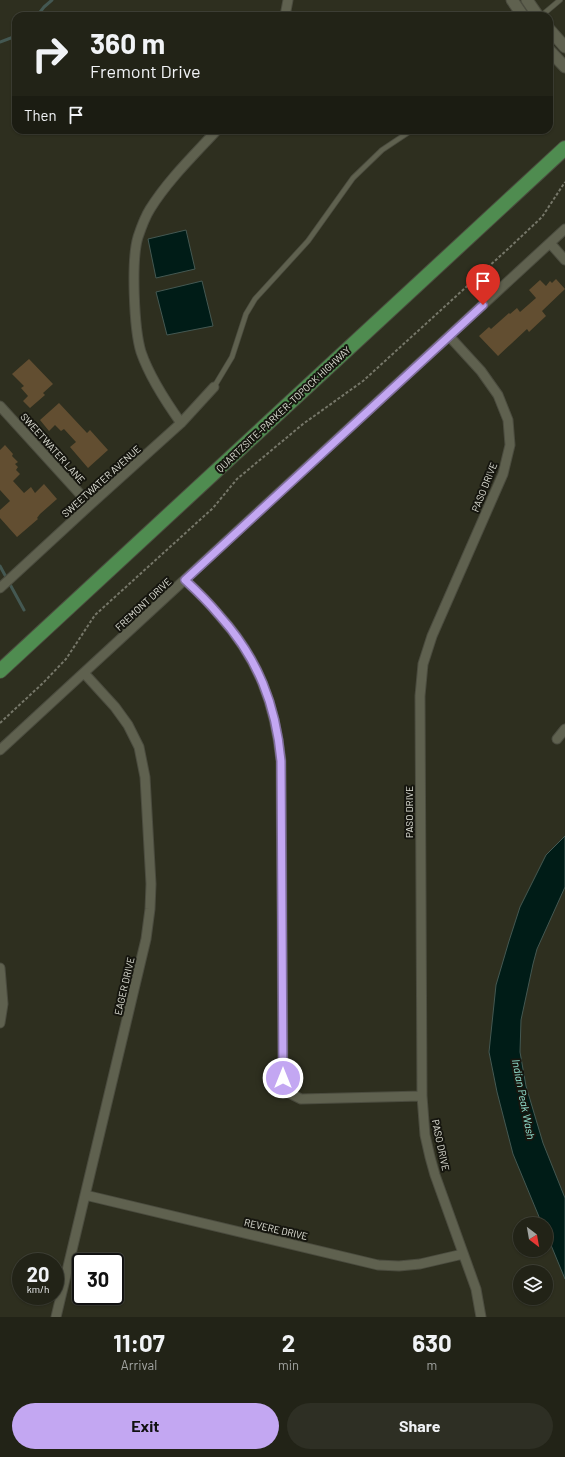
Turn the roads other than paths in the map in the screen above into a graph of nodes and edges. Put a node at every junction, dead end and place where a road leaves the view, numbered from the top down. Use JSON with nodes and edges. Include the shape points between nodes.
{"nodes":[{"id":1,"x":288,"y":0,"type":"edge"},
{"id":2,"x":512,"y":0,"type":"edge"},
{"id":3,"x":527,"y":0,"type":"edge"},
{"id":4,"x":560,"y":0,"type":"edge"},
{"id":5,"x":286,"y":12,"type":"edge"},
{"id":6,"x":520,"y":12,"type":"edge"},
{"id":7,"x":535,"y":12,"type":"edge"},
{"id":8,"x":546,"y":12,"type":"edge"},
{"id":9,"x":553,"y":34,"type":"edge"},
{"id":10,"x":565,"y":47,"type":"edge"},
{"id":11,"x":553,"y":54,"type":"edge"},
{"id":12,"x":565,"y":67,"type":"edge"},
{"id":13,"x":213,"y":134,"type":"edge"},
{"id":14,"x":406,"y":134,"type":"edge"},
{"id":15,"x":565,"y":148,"type":"edge"},
{"id":16,"x":565,"y":229,"type":"edge"},
{"id":17,"x":550,"y":243,"type":"junction"},
{"id":18,"x":565,"y":260,"type":"edge"},
{"id":19,"x":449,"y":336,"type":"junction"},
{"id":20,"x":214,"y":387,"type":"joint"},
{"id":21,"x":0,"y":406,"type":"edge"},
{"id":22,"x":181,"y":424,"type":"junction"},
{"id":23,"x":90,"y":504,"type":"junction"},
{"id":24,"x":185,"y":580,"type":"junction"},
{"id":25,"x":0,"y":588,"type":"edge"},
{"id":26,"x":0,"y":670,"type":"edge"},
{"id":27,"x":84,"y":673,"type":"junction"},
{"id":28,"x":565,"y":729,"type":"edge"},
{"id":29,"x":556,"y":739,"type":"dead end"},
{"id":30,"x":0,"y":750,"type":"edge"},
{"id":31,"x":0,"y":968,"type":"edge"},
{"id":32,"x":0,"y":1023,"type":"edge"},
{"id":33,"x":422,"y":1096,"type":"junction"},
{"id":34,"x":85,"y":1195,"type":"junction"},
{"id":35,"x":463,"y":1254,"type":"junction"},
{"id":36,"x":56,"y":1317,"type":"edge"},
{"id":37,"x":481,"y":1317,"type":"edge"}],
"edges":[{"from":1,"to":5,"type":"street"},
{"from":2,"to":6,"type":"street"},
{"from":3,"to":7,"type":"street"},
{"from":4,"to":8,"type":"lane"},
{"from":9,"to":10,"type":"street"},
{"from":11,"to":12,"type":"street"},
{"from":13,"to":22,"type":"street","via":[[150,210],[138,238],[135,260],[135,307],[141,351],[158,389]]},
{"from":14,"to":20,"type":"lane","via":[[382,150],[353,178],[308,242],[255,299],[246,314],[232,356]]},
{"from":15,"to":26,"type":"highway","name":"QUARTZSITE–PARKER–TOPOCK HIGHWAY"},
{"from":16,"to":17,"type":"street","name":"FREMONT DRIVE"},
{"from":17,"to":18,"type":"street"},
{"from":17,"to":19,"type":"street","name":"FREMONT DRIVE"},
{"from":19,"to":24,"type":"street","name":"FREMONT DRIVE"},
{"from":19,"to":33,"type":"street","name":"PASO DRIVE","via":[[481,371],[498,395],[508,420],[510,445],[503,474],[432,636],[423,664],[420,696]]},
{"from":20,"to":22,"type":"street","name":"SWEETWATER AVENUE"},
{"from":21,"to":23,"type":"street","name":"SWEETWATER LANE"},
{"from":22,"to":23,"type":"street","name":"SWEETWATER AVENUE"},
{"from":23,"to":25,"type":"street","name":"SWEETWATER AVENUE"},
{"from":24,"to":27,"type":"street","name":"FREMONT DRIVE"},
{"from":24,"to":33,"type":"street","via":[[220,615],[257,670],[268,694],[278,736],[281,761],[283,1078],[289,1093],[301,1099]]},
{"from":27,"to":30,"type":"street","name":"FREMONT DRIVE"},
{"from":27,"to":34,"type":"street","name":"EAGER DRIVE","via":[[115,707],[139,747],[145,777],[151,884],[146,939]]},
{"from":28,"to":29,"type":"street"},
{"from":31,"to":32,"type":"street","via":[[3,1004]]},
{"from":33,"to":35,"type":"street","name":"PASO DRIVE","via":[[425,1135],[430,1157]]},
{"from":34,"to":35,"type":"street","name":"REVERE DRIVE","via":[[378,1265],[420,1264]]},
{"from":34,"to":36,"type":"street","name":"EAGER DRIVE"},
{"from":35,"to":37,"type":"street","name":"PASO DRIVE","via":[[476,1289]]}]}
